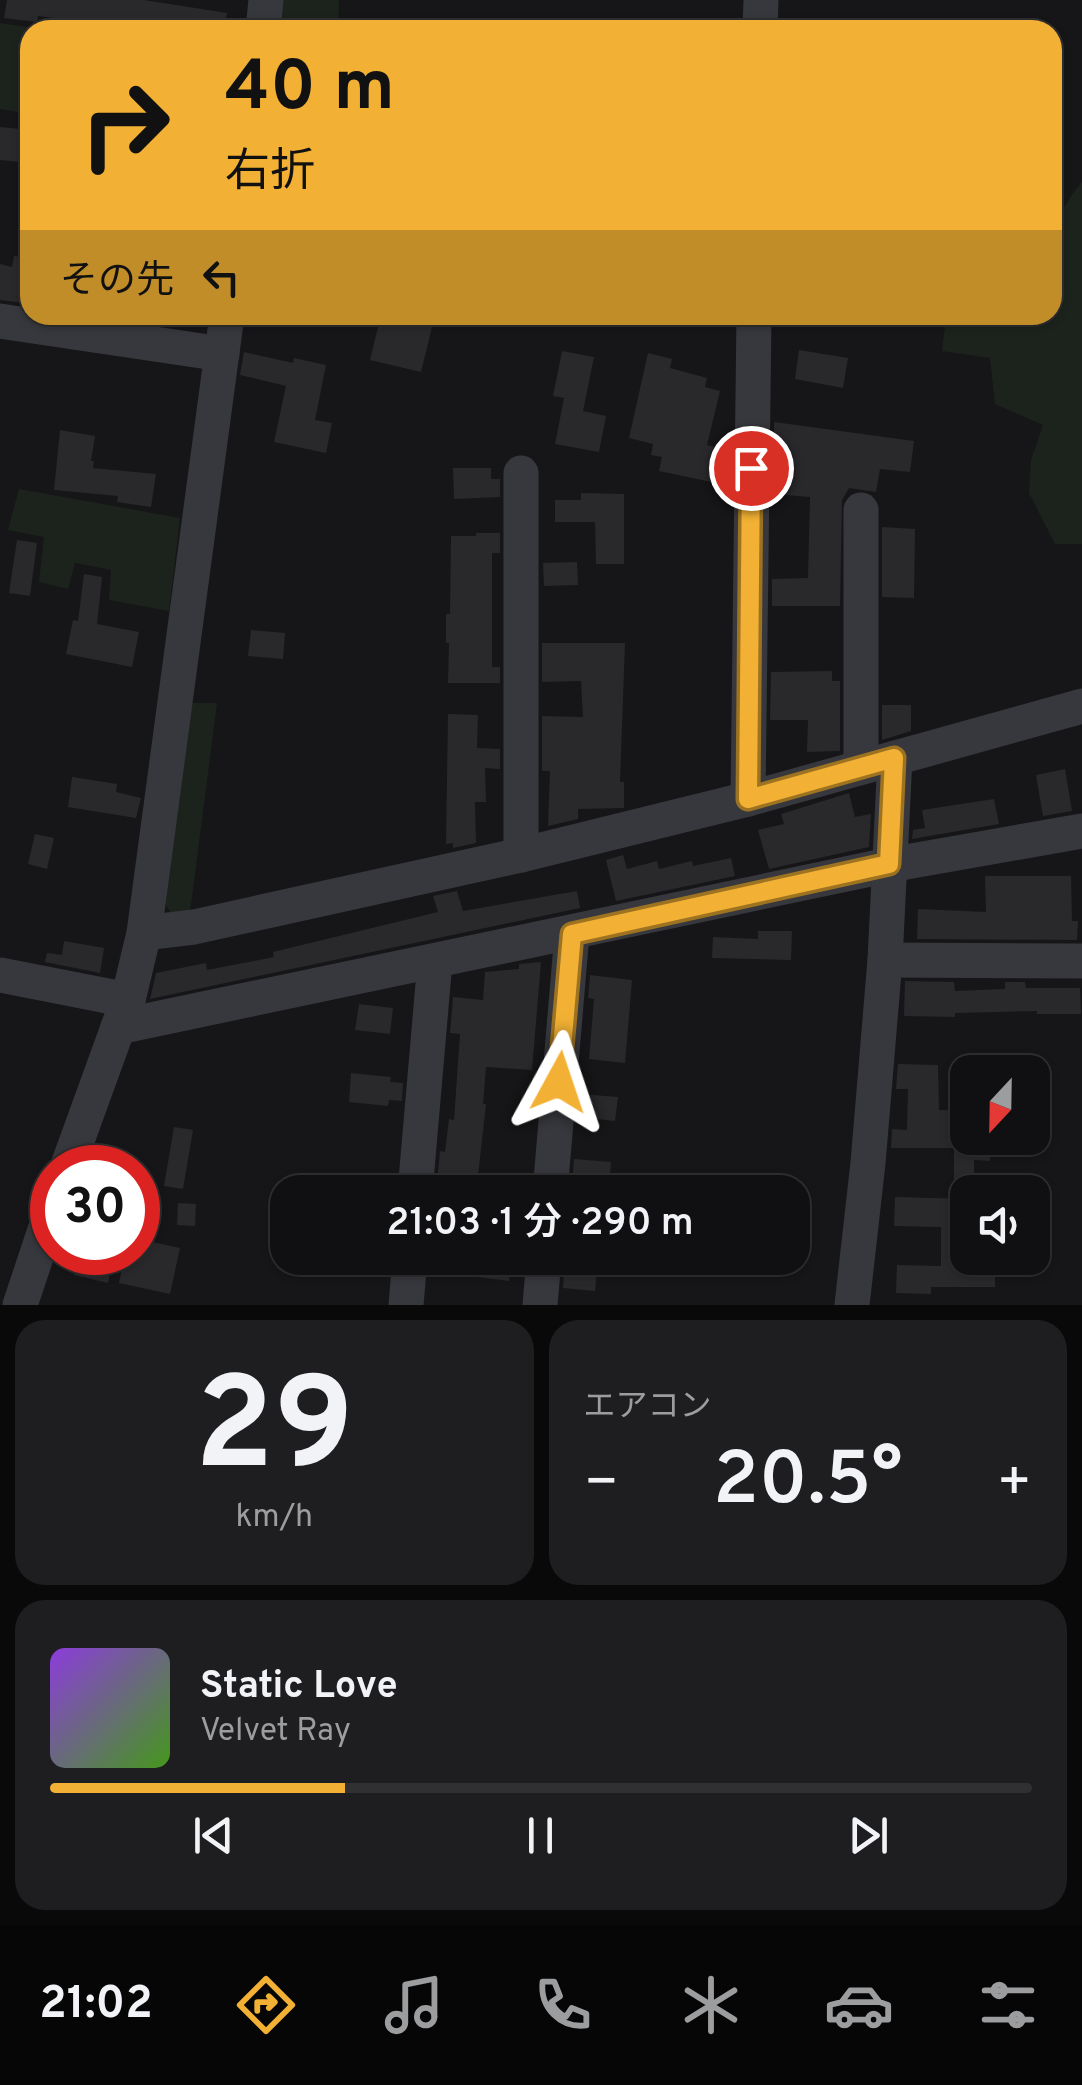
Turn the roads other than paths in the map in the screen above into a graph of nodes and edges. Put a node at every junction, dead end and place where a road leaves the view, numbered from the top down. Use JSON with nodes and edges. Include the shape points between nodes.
{"nodes":[{"id":1,"x":21,"y":325,"type":"edge"},
{"id":2,"x":225,"y":325,"type":"edge"},
{"id":3,"x":754,"y":325,"type":"edge"},
{"id":4,"x":222,"y":354,"type":"junction"},
{"id":5,"x":521,"y":473,"type":"dead end"},
{"id":6,"x":861,"y":510,"type":"dead end"},
{"id":7,"x":1082,"y":706,"type":"edge"},
{"id":8,"x":878,"y":762,"type":"junction"},
{"id":9,"x":748,"y":799,"type":"junction"},
{"id":10,"x":1082,"y":831,"type":"edge"},
{"id":11,"x":521,"y":855,"type":"junction"},
{"id":12,"x":889,"y":864,"type":"junction"},
{"id":13,"x":144,"y":933,"type":"junction"},
{"id":14,"x":572,"y":934,"type":"junction"},
{"id":15,"x":885,"y":960,"type":"junction"},
{"id":16,"x":435,"y":961,"type":"junction"},
{"id":17,"x":1082,"y":961,"type":"edge"},
{"id":18,"x":0,"y":975,"type":"edge"},
{"id":19,"x":123,"y":1014,"type":"junction"},
{"id":20,"x":75,"y":1145,"type":"edge"},
{"id":21,"x":417,"y":1175,"type":"edge"},
{"id":22,"x":551,"y":1175,"type":"edge"},
{"id":23,"x":30,"y":1275,"type":"edge"},
{"id":24,"x":409,"y":1275,"type":"edge"},
{"id":25,"x":543,"y":1275,"type":"edge"},
{"id":26,"x":20,"y":1305,"type":"edge"},
{"id":27,"x":406,"y":1305,"type":"edge"},
{"id":28,"x":540,"y":1305,"type":"edge"},
{"id":29,"x":852,"y":1305,"type":"edge"}],
"edges":[{"from":1,"to":4,"type":"street"},
{"from":2,"to":4,"type":"street"},
{"from":3,"to":9,"type":"street"},
{"from":4,"to":13,"type":"street"},
{"from":5,"to":11,"type":"street"},
{"from":6,"to":8,"type":"street"},
{"from":7,"to":8,"type":"street"},
{"from":8,"to":9,"type":"street"},
{"from":8,"to":12,"type":"street"},
{"from":9,"to":11,"type":"street"},
{"from":10,"to":12,"type":"street"},
{"from":11,"to":13,"type":"street"},
{"from":12,"to":14,"type":"street"},
{"from":12,"to":15,"type":"street"},
{"from":13,"to":19,"type":"street"},
{"from":14,"to":16,"type":"street"},
{"from":14,"to":22,"type":"street"},
{"from":15,"to":17,"type":"street"},
{"from":15,"to":29,"type":"street"},
{"from":16,"to":19,"type":"street"},
{"from":16,"to":21,"type":"street"},
{"from":18,"to":19,"type":"street"},
{"from":19,"to":20,"type":"street"},
{"from":23,"to":26,"type":"street"},
{"from":24,"to":27,"type":"street"},
{"from":25,"to":28,"type":"street"}]}
